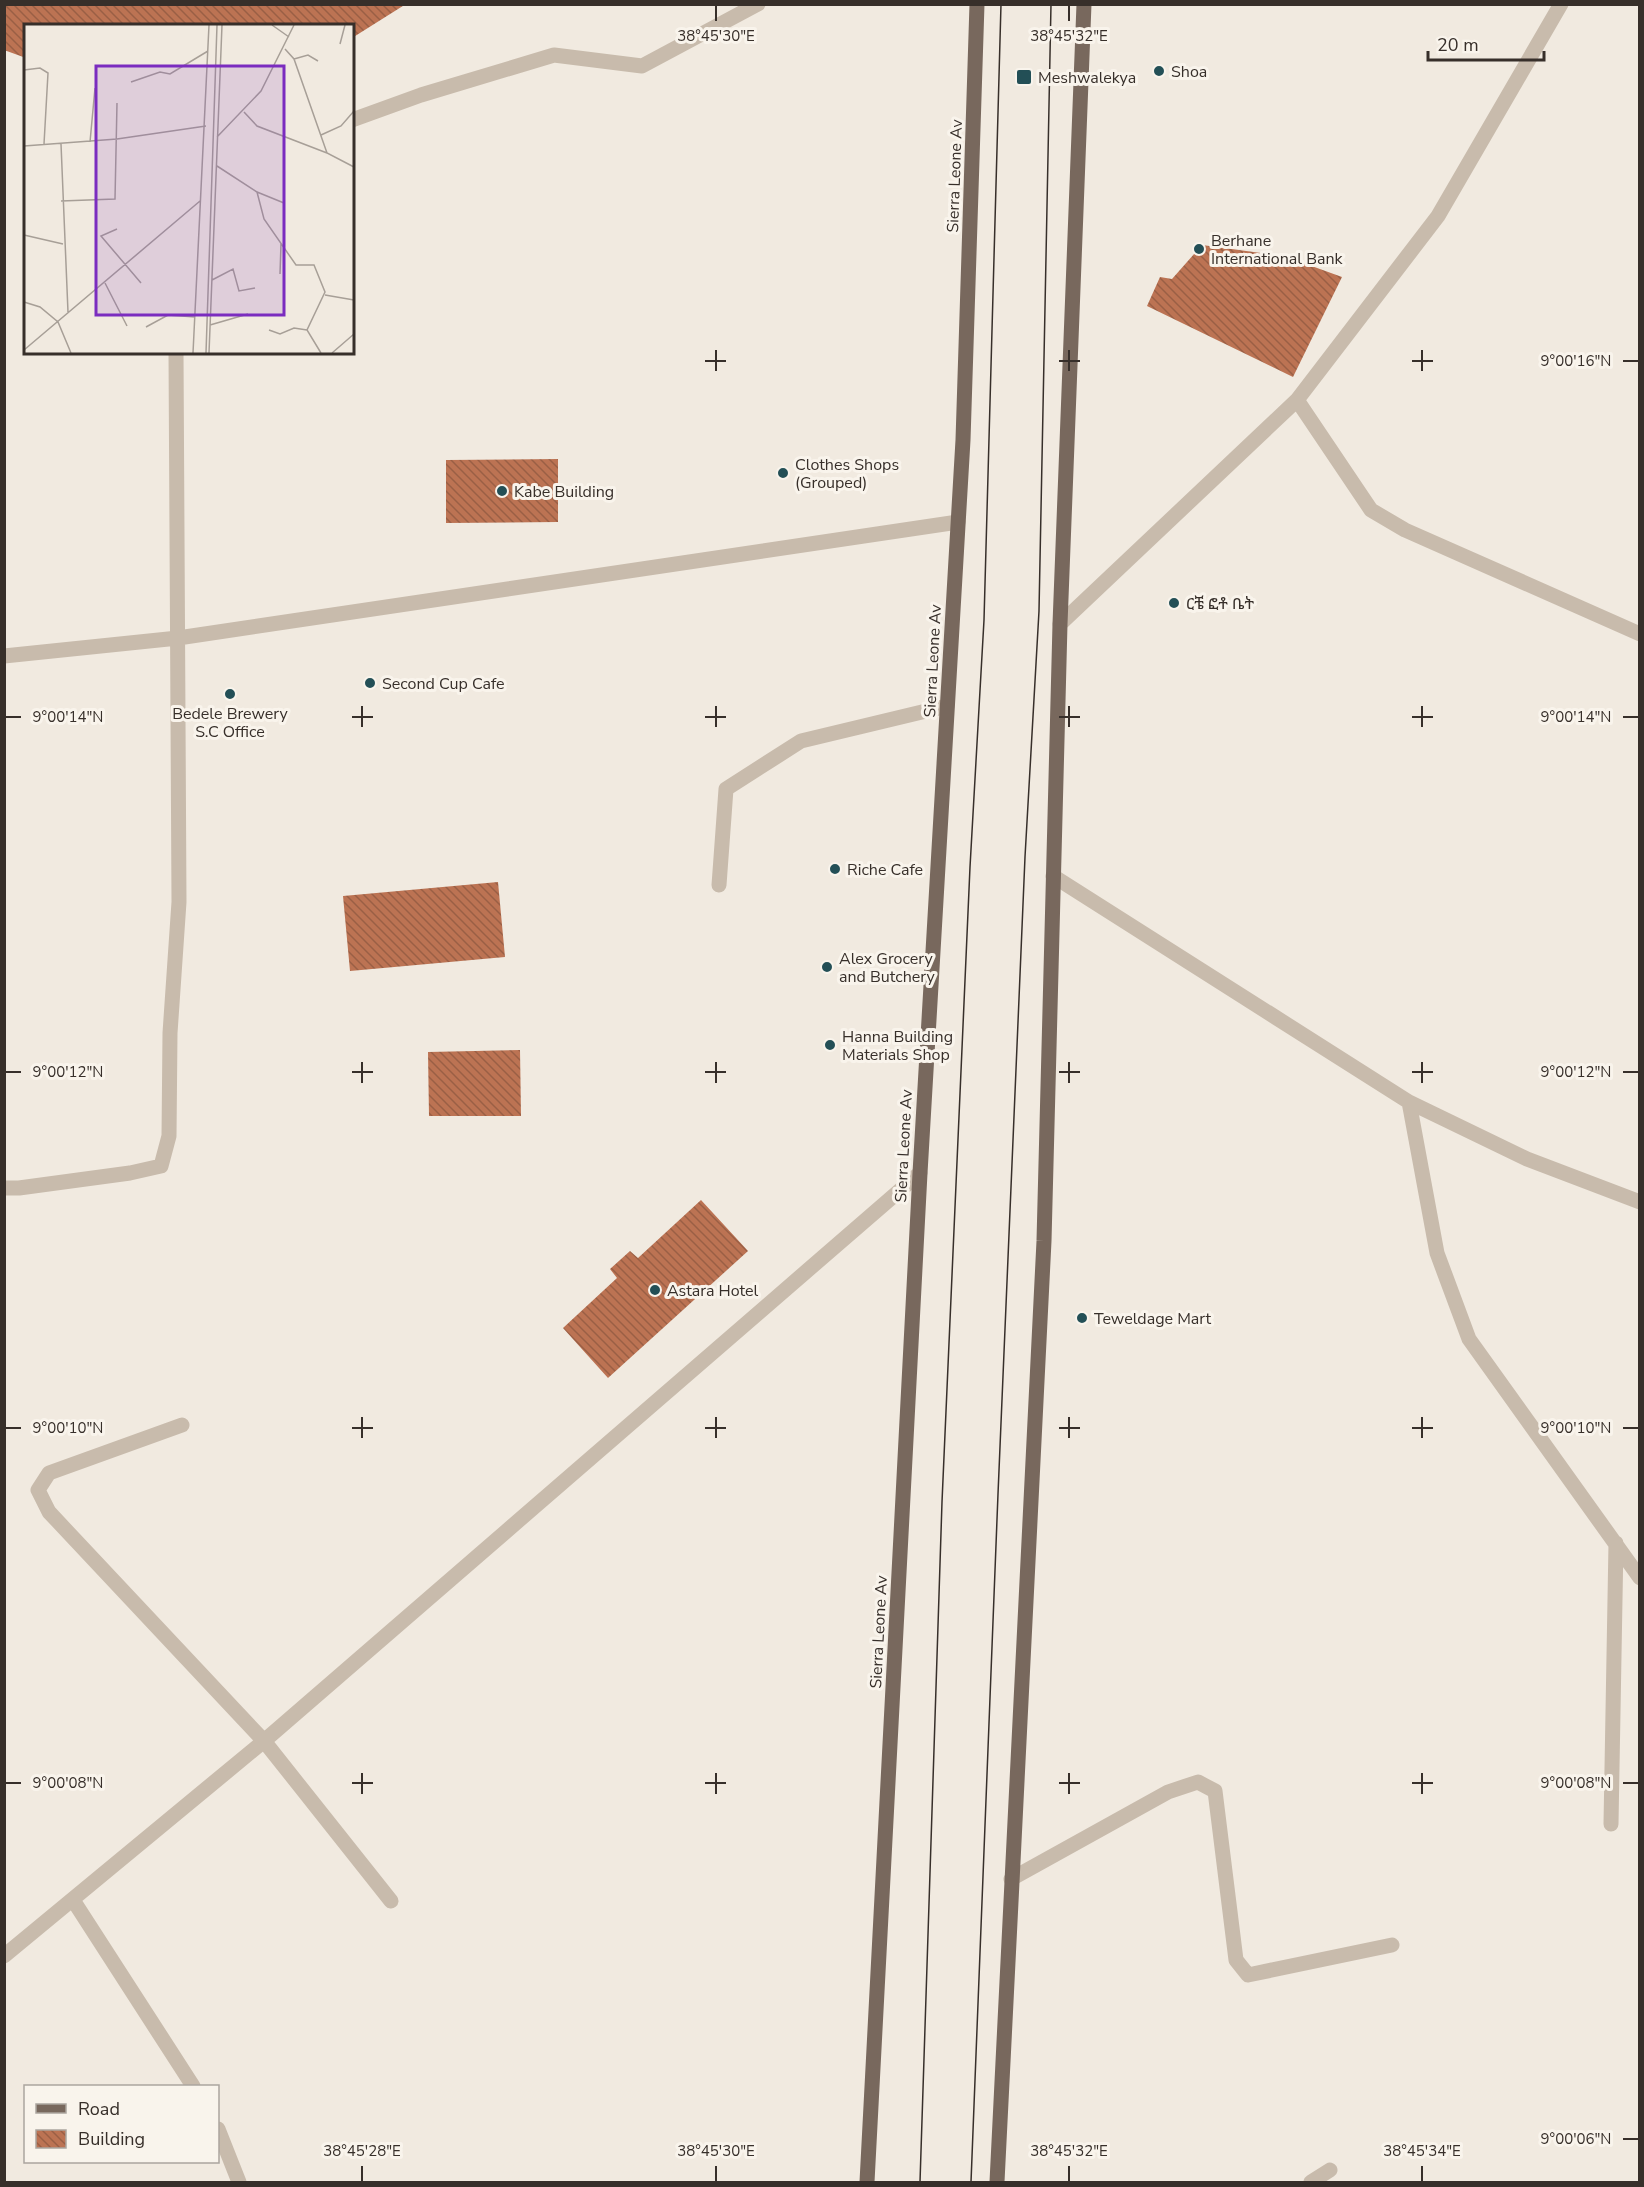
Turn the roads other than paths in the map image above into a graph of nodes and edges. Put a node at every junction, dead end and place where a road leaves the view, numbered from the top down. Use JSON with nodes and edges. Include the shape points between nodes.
{"nodes":[{"id":1,"x":758,"y":4,"type":"edge"},
{"id":2,"x":977,"y":4,"type":"edge"},
{"id":3,"x":1084,"y":4,"type":"edge"},
{"id":4,"x":1561,"y":4,"type":"edge"},
{"id":5,"x":354,"y":119,"type":"edge"},
{"id":6,"x":176,"y":354,"type":"edge"},
{"id":7,"x":1298,"y":400,"type":"junction"},
{"id":8,"x":958,"y":522,"type":"junction"},
{"id":9,"x":1060,"y":624,"type":"junction"},
{"id":10,"x":1640,"y":634,"type":"edge"},
{"id":11,"x":178,"y":638,"type":"junction"},
{"id":12,"x":4,"y":656,"type":"edge"},
{"id":13,"x":947,"y":706,"type":"junction"},
{"id":14,"x":1053,"y":876,"type":"junction"},
{"id":15,"x":719,"y":885,"type":"dead end"},
{"id":16,"x":1409,"y":1102,"type":"junction"},
{"id":17,"x":920,"y":1173,"type":"junction"},
{"id":18,"x":4,"y":1188,"type":"edge"},
{"id":19,"x":1640,"y":1202,"type":"edge"},
{"id":20,"x":182,"y":1425,"type":"dead end"},
{"id":21,"x":1616,"y":1543,"type":"junction"},
{"id":22,"x":1640,"y":1578,"type":"edge"},
{"id":23,"x":264,"y":1741,"type":"junction"},
{"id":24,"x":1611,"y":1824,"type":"dead end"},
{"id":25,"x":1011,"y":1879,"type":"junction"},
{"id":26,"x":73,"y":1900,"type":"junction"},
{"id":27,"x":391,"y":1901,"type":"dead end"},
{"id":28,"x":1392,"y":1945,"type":"dead end"},
{"id":29,"x":4,"y":1956,"type":"edge"},
{"id":30,"x":192,"y":2085,"type":"edge"},
{"id":31,"x":219,"y":2132,"type":"edge"},
{"id":32,"x":1330,"y":2170,"type":"dead end"},
{"id":33,"x":239,"y":2182,"type":"edge"},
{"id":34,"x":867,"y":2182,"type":"edge"},
{"id":35,"x":997,"y":2182,"type":"edge"},
{"id":36,"x":1311,"y":2182,"type":"edge"}],
"edges":[{"from":1,"to":5,"type":"street","via":[[642,66],[554,55]]},
{"from":2,"to":8,"type":"main road","name":"Sierra Leone Av"},
{"from":3,"to":9,"type":"main road"},
{"from":4,"to":7,"type":"street","via":[[1438,216]]},
{"from":6,"to":11,"type":"street"},
{"from":7,"to":9,"type":"street"},
{"from":7,"to":10,"type":"street","via":[[1371,510],[1405,530]]},
{"from":8,"to":11,"type":"street"},
{"from":8,"to":13,"type":"main road","name":"Sierra Leone Av"},
{"from":9,"to":14,"type":"main road"},
{"from":11,"to":12,"type":"street"},
{"from":11,"to":18,"type":"street","via":[[179,902],[170,1033],[169,1136],[161,1166]]},
{"from":13,"to":15,"type":"street","via":[[801,741],[726,789]]},
{"from":13,"to":17,"type":"main road","name":"Sierra Leone Av"},
{"from":14,"to":16,"type":"street"},
{"from":14,"to":25,"type":"main road","via":[[1044,1240]]},
{"from":16,"to":19,"type":"street","via":[[1527,1159]]},
{"from":16,"to":21,"type":"street","via":[[1437,1253],[1469,1339]]},
{"from":17,"to":23,"type":"street"},
{"from":17,"to":34,"type":"main road","name":"Sierra Leone Av"},
{"from":20,"to":23,"type":"street","via":[[49,1473],[38,1490],[49,1512]]},
{"from":21,"to":22,"type":"street"},
{"from":21,"to":24,"type":"street"},
{"from":23,"to":26,"type":"street"},
{"from":23,"to":27,"type":"street"},
{"from":25,"to":28,"type":"street","via":[[1168,1792],[1198,1782],[1215,1791],[1236,1960],[1248,1975]]},
{"from":25,"to":35,"type":"main road"},
{"from":26,"to":29,"type":"street"},
{"from":26,"to":30,"type":"street"},
{"from":31,"to":33,"type":"street"},
{"from":32,"to":36,"type":"street"}]}
